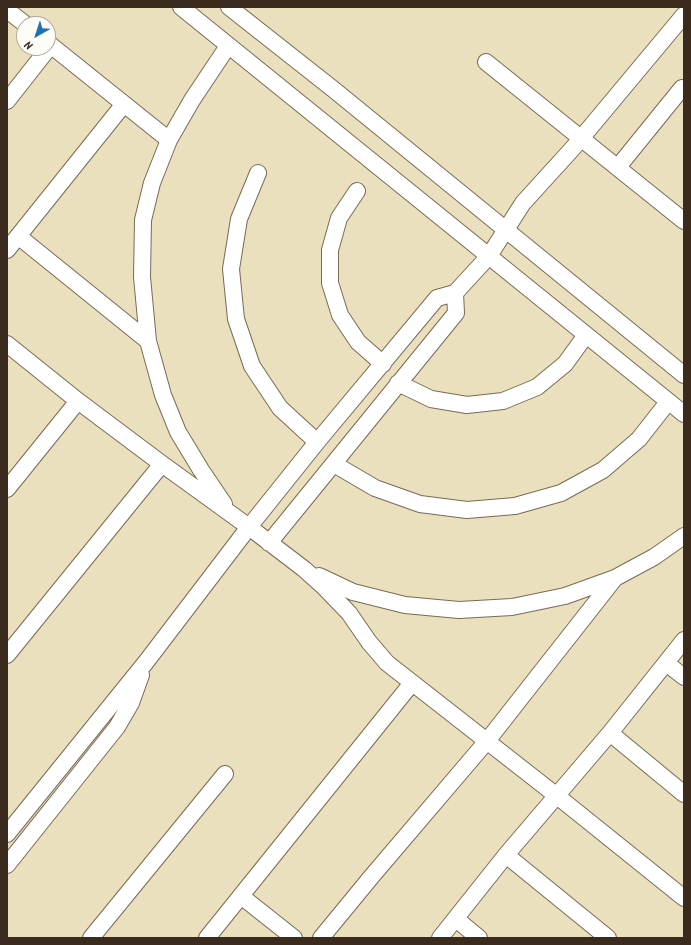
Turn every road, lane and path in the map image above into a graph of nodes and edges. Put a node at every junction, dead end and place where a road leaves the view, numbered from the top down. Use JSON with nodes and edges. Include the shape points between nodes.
{"nodes":[{"id":1,"x":181,"y":7,"type":"edge"},
{"id":2,"x":229,"y":7,"type":"edge"},
{"id":3,"x":7,"y":10,"type":"edge"},
{"id":4,"x":684,"y":15,"type":"edge"},
{"id":5,"x":16,"y":17,"type":"edge"},
{"id":6,"x":228,"y":46,"type":"junction"},
{"id":7,"x":56,"y":49,"type":"edge"},
{"id":8,"x":41,"y":56,"type":"edge"},
{"id":9,"x":486,"y":62,"type":"dead end"},
{"id":10,"x":683,"y":88,"type":"edge"},
{"id":11,"x":7,"y":101,"type":"edge"},
{"id":12,"x":124,"y":104,"type":"junction"},
{"id":13,"x":581,"y":138,"type":"junction"},
{"id":14,"x":169,"y":140,"type":"junction"},
{"id":15,"x":618,"y":168,"type":"junction"},
{"id":16,"x":258,"y":173,"type":"dead end"},
{"id":17,"x":357,"y":190,"type":"dead end"},
{"id":18,"x":684,"y":221,"type":"edge"},
{"id":19,"x":505,"y":230,"type":"junction"},
{"id":20,"x":18,"y":236,"type":"junction"},
{"id":21,"x":7,"y":250,"type":"edge"},
{"id":22,"x":489,"y":256,"type":"junction"},
{"id":23,"x":455,"y":294,"type":"junction"},
{"id":24,"x":586,"y":335,"type":"junction"},
{"id":25,"x":148,"y":341,"type":"junction"},
{"id":26,"x":7,"y":344,"type":"edge"},
{"id":27,"x":383,"y":364,"type":"junction"},
{"id":28,"x":684,"y":375,"type":"edge"},
{"id":29,"x":398,"y":384,"type":"junction"},
{"id":30,"x":78,"y":401,"type":"junction"},
{"id":31,"x":668,"y":402,"type":"junction"},
{"id":32,"x":684,"y":414,"type":"edge"},
{"id":33,"x":317,"y":442,"type":"junction"},
{"id":34,"x":162,"y":464,"type":"junction"},
{"id":35,"x":334,"y":464,"type":"junction"},
{"id":36,"x":7,"y":489,"type":"edge"},
{"id":37,"x":231,"y":514,"type":"junction"},
{"id":38,"x":249,"y":527,"type":"junction"},
{"id":39,"x":684,"y":536,"type":"edge"},
{"id":40,"x":269,"y":543,"type":"junction"},
{"id":41,"x":304,"y":569,"type":"junction"},
{"id":42,"x":615,"y":578,"type":"junction"},
{"id":43,"x":684,"y":640,"type":"edge"},
{"id":44,"x":7,"y":655,"type":"edge"},
{"id":45,"x":146,"y":662,"type":"junction"},
{"id":46,"x":666,"y":663,"type":"junction"},
{"id":47,"x":684,"y":677,"type":"edge"},
{"id":48,"x":412,"y":683,"type":"junction"},
{"id":49,"x":610,"y":733,"type":"junction"},
{"id":50,"x":487,"y":741,"type":"junction"},
{"id":51,"x":225,"y":774,"type":"dead end"},
{"id":52,"x":684,"y":794,"type":"edge"},
{"id":53,"x":557,"y":796,"type":"junction"},
{"id":54,"x":18,"y":821,"type":"junction"},
{"id":55,"x":33,"y":833,"type":"junction"},
{"id":56,"x":7,"y":834,"type":"edge"},
{"id":57,"x":506,"y":855,"type":"junction"},
{"id":58,"x":7,"y":865,"type":"edge"},
{"id":59,"x":241,"y":896,"type":"junction"},
{"id":60,"x":684,"y":898,"type":"edge"},
{"id":61,"x":456,"y":919,"type":"junction"},
{"id":62,"x":91,"y":938,"type":"edge"},
{"id":63,"x":207,"y":938,"type":"edge"},
{"id":64,"x":294,"y":938,"type":"edge"},
{"id":65,"x":321,"y":938,"type":"edge"},
{"id":66,"x":440,"y":938,"type":"edge"},
{"id":67,"x":479,"y":938,"type":"edge"},
{"id":68,"x":608,"y":938,"type":"edge"}],
"edges":[{"from":1,"to":6,"type":"street"},
{"from":2,"to":19,"type":"street"},
{"from":3,"to":5,"type":"street"},
{"from":4,"to":13,"type":"street"},
{"from":6,"to":14,"type":"street"},
{"from":6,"to":22,"type":"street"},
{"from":7,"to":12,"type":"street"},
{"from":8,"to":11,"type":"street"},
{"from":9,"to":13,"type":"street"},
{"from":10,"to":15,"type":"street"},
{"from":12,"to":14,"type":"street"},
{"from":12,"to":20,"type":"street"},
{"from":13,"to":15,"type":"street"},
{"from":13,"to":19,"type":"street","via":[[523,203]]},
{"from":14,"to":25,"type":"street","via":[[152,183],[143,220],[142,277]]},
{"from":15,"to":18,"type":"street"},
{"from":16,"to":33,"type":"street","via":[[239,219],[232,261],[236,319],[252,366],[280,408]]},
{"from":17,"to":27,"type":"street","via":[[339,218],[330,250],[330,283],[340,315],[358,342]]},
{"from":19,"to":22,"type":"street"},
{"from":19,"to":28,"type":"street"},
{"from":20,"to":21,"type":"street"},
{"from":20,"to":25,"type":"street"},
{"from":22,"to":23,"type":"street"},
{"from":22,"to":24,"type":"street"},
{"from":23,"to":27,"type":"street","via":[[437,298]]},
{"from":23,"to":29,"type":"street","via":[[456,313]]},
{"from":24,"to":29,"type":"street","via":[[565,364],[548,378],[536,387],[503,401],[467,405],[431,399]]},
{"from":24,"to":31,"type":"street"},
{"from":25,"to":37,"type":"street","via":[[162,395],[178,432]]},
{"from":26,"to":30,"type":"street"},
{"from":27,"to":33,"type":"street"},
{"from":29,"to":35,"type":"street"},
{"from":30,"to":34,"type":"street"},
{"from":30,"to":36,"type":"street"},
{"from":31,"to":32,"type":"street"},
{"from":31,"to":35,"type":"street","via":[[639,439],[603,470],[561,492],[515,506],[467,510],[420,504],[375,488]]},
{"from":33,"to":38,"type":"street"},
{"from":34,"to":37,"type":"street"},
{"from":34,"to":44,"type":"street"},
{"from":35,"to":40,"type":"street"},
{"from":37,"to":38,"type":"street"},
{"from":38,"to":40,"type":"street"},
{"from":38,"to":45,"type":"street"},
{"from":39,"to":42,"type":"street","via":[[654,557]]},
{"from":40,"to":41,"type":"street"},
{"from":41,"to":42,"type":"street","via":[[353,592],[405,605],[459,610],[512,607],[565,596]]},
{"from":41,"to":48,"type":"street","via":[[350,613],[387,663]]},
{"from":42,"to":50,"type":"street"},
{"from":43,"to":46,"type":"street"},
{"from":45,"to":54,"type":"street"},
{"from":45,"to":55,"type":"street","via":[[131,703],[117,727]]},
{"from":46,"to":47,"type":"street"},
{"from":46,"to":49,"type":"street"},
{"from":48,"to":50,"type":"street"},
{"from":48,"to":59,"type":"street"},
{"from":49,"to":52,"type":"street"},
{"from":49,"to":53,"type":"street"},
{"from":50,"to":53,"type":"street"},
{"from":50,"to":65,"type":"street"},
{"from":51,"to":62,"type":"street"},
{"from":53,"to":57,"type":"street"},
{"from":53,"to":60,"type":"street"},
{"from":54,"to":55,"type":"street"},
{"from":54,"to":56,"type":"street"},
{"from":55,"to":58,"type":"street"},
{"from":57,"to":61,"type":"street"},
{"from":57,"to":68,"type":"street"},
{"from":59,"to":63,"type":"street"},
{"from":59,"to":64,"type":"street"},
{"from":61,"to":66,"type":"street"},
{"from":61,"to":67,"type":"street"}]}
